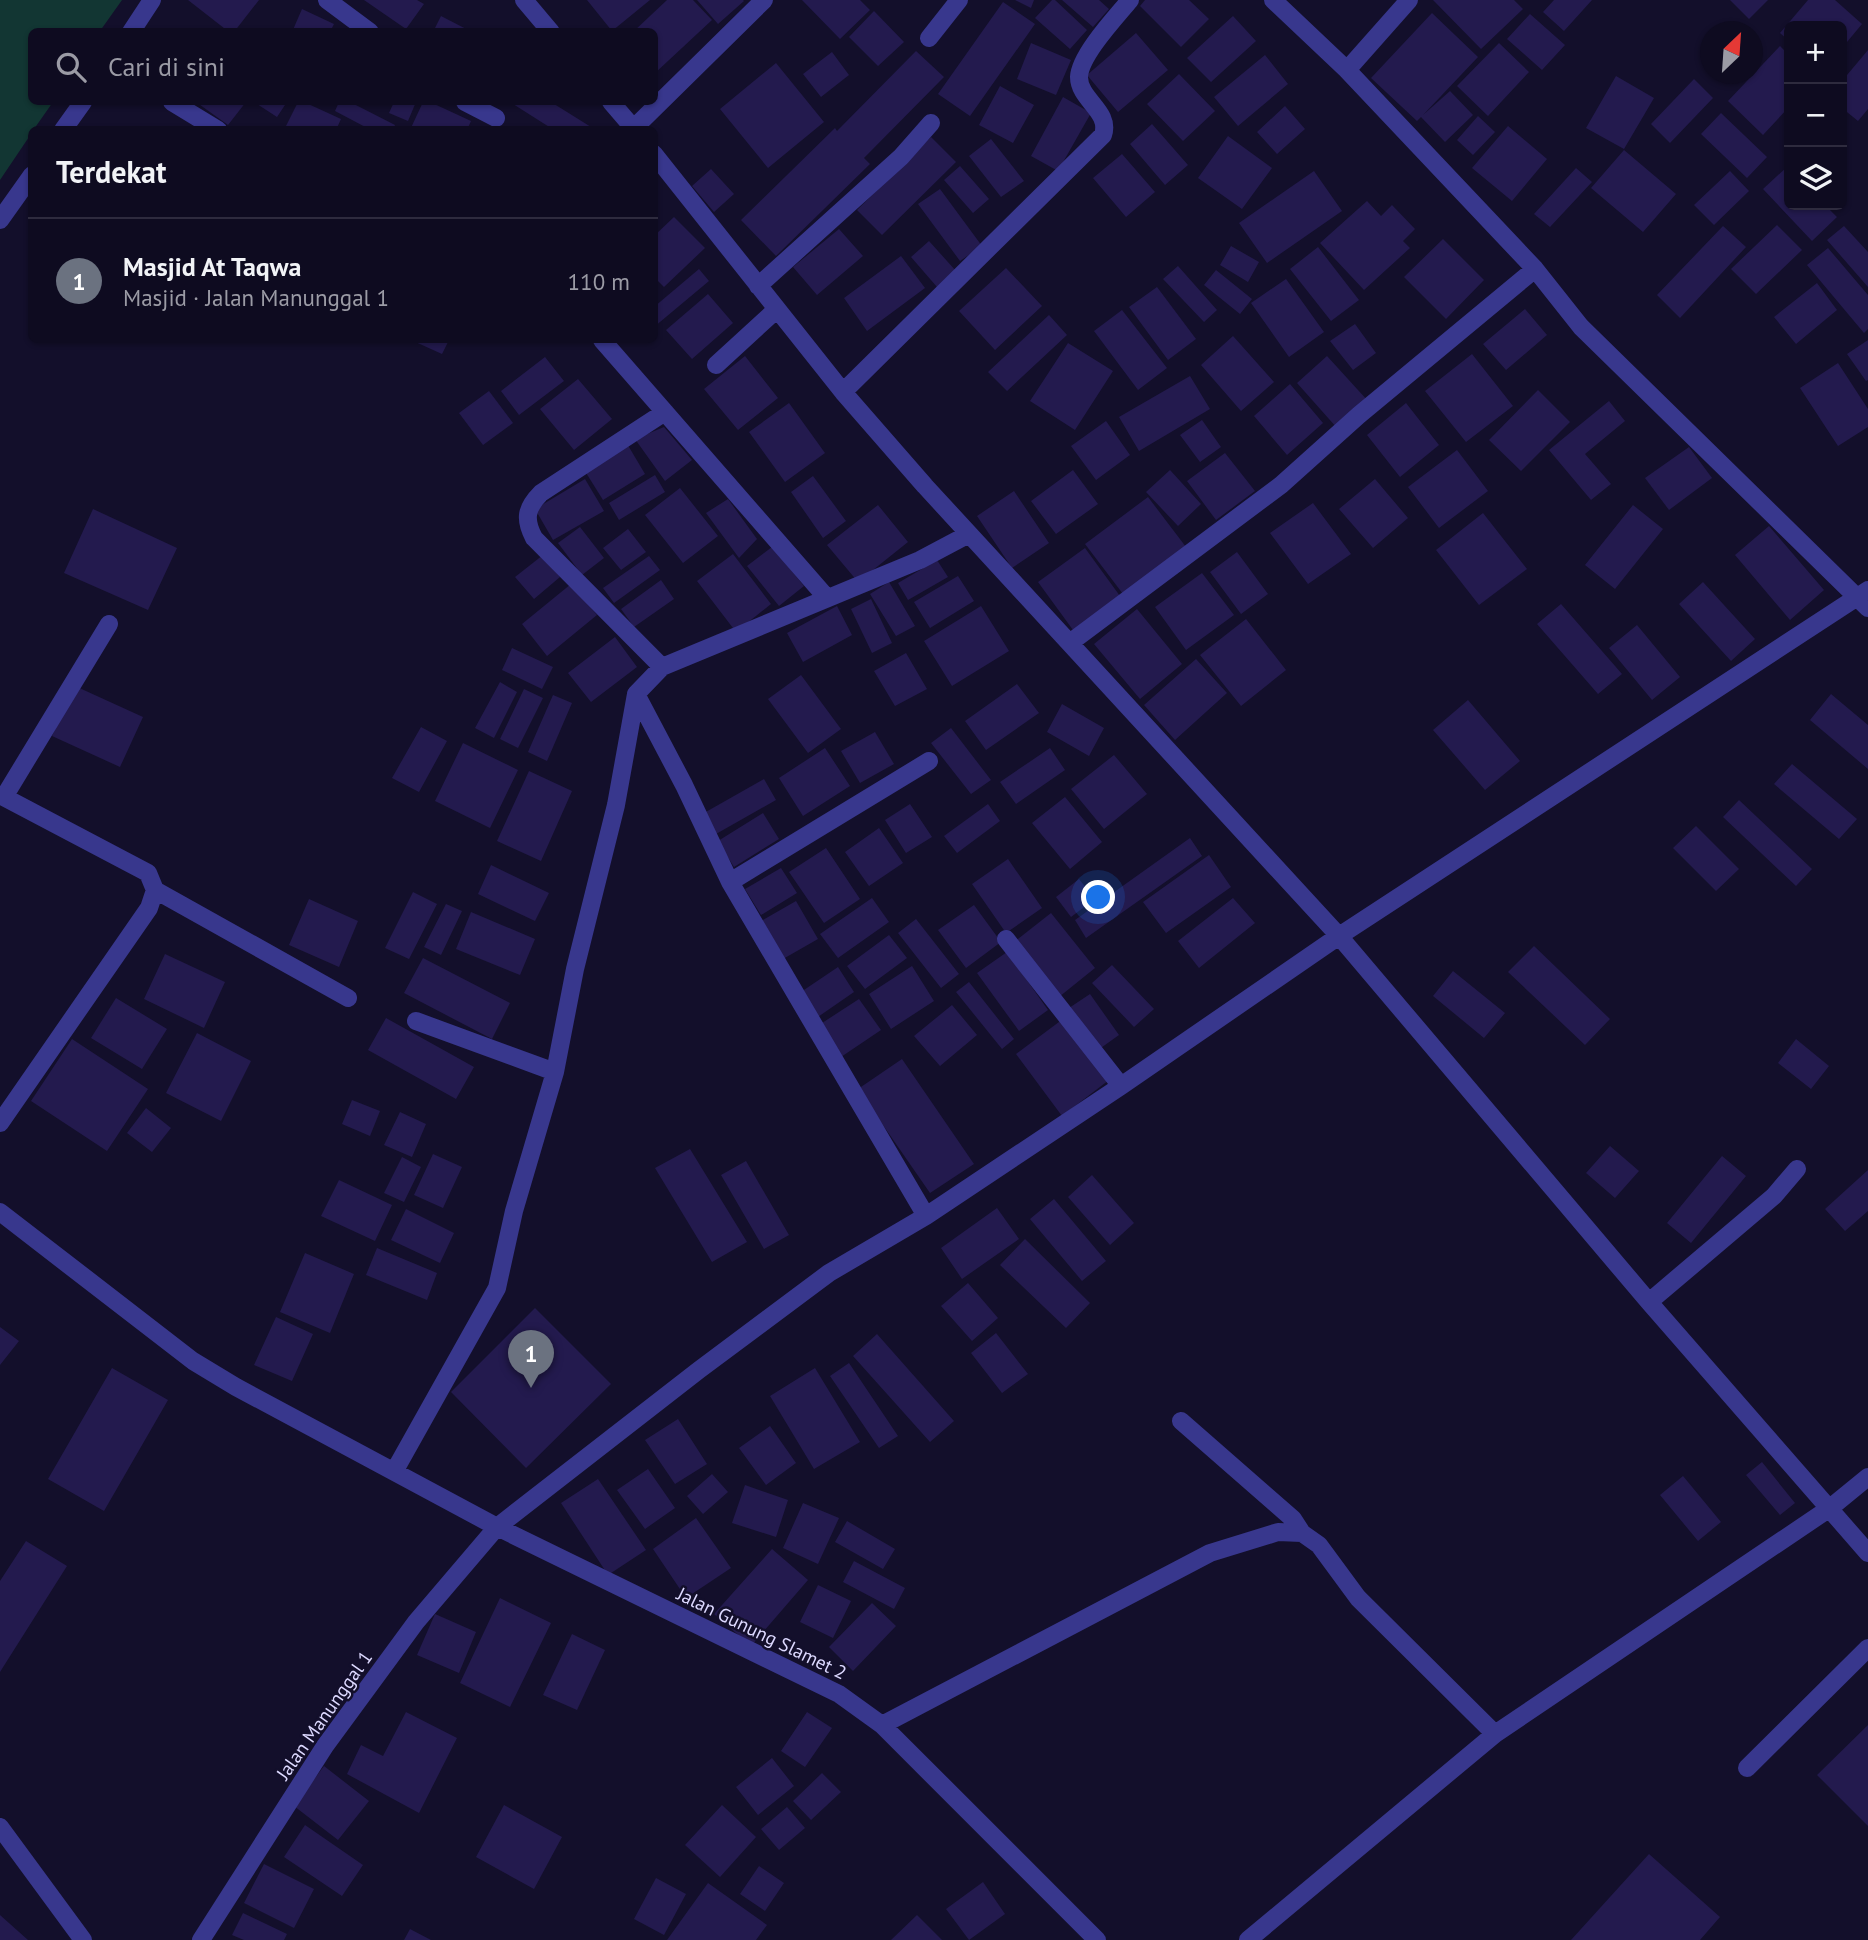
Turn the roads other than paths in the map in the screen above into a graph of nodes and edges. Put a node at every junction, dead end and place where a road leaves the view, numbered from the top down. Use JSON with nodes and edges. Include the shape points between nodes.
{"nodes":[{"id":1,"x":152,"y":0,"type":"edge"},
{"id":2,"x":327,"y":0,"type":"edge"},
{"id":3,"x":524,"y":0,"type":"edge"},
{"id":4,"x":764,"y":0,"type":"edge"},
{"id":5,"x":959,"y":0,"type":"edge"},
{"id":6,"x":1130,"y":0,"type":"edge"},
{"id":7,"x":1273,"y":0,"type":"edge"},
{"id":8,"x":1409,"y":0,"type":"edge"},
{"id":9,"x":134,"y":28,"type":"edge"},
{"id":10,"x":365,"y":28,"type":"edge"},
{"id":11,"x":548,"y":28,"type":"edge"},
{"id":12,"x":929,"y":38,"type":"dead end"},
{"id":13,"x":1347,"y":70,"type":"junction"},
{"id":14,"x":81,"y":105,"type":"edge"},
{"id":15,"x":177,"y":105,"type":"edge"},
{"id":16,"x":471,"y":105,"type":"edge"},
{"id":17,"x":614,"y":105,"type":"edge"},
{"id":18,"x":496,"y":118,"type":"dead end"},
{"id":19,"x":930,"y":123,"type":"dead end"},
{"id":20,"x":66,"y":126,"type":"edge"},
{"id":21,"x":211,"y":126,"type":"edge"},
{"id":22,"x":632,"y":126,"type":"edge"},
{"id":23,"x":638,"y":126,"type":"edge"},
{"id":24,"x":658,"y":159,"type":"edge"},
{"id":25,"x":28,"y":181,"type":"edge"},
{"id":26,"x":0,"y":220,"type":"edge"},
{"id":27,"x":1535,"y":269,"type":"junction"},
{"id":28,"x":758,"y":286,"type":"junction"},
{"id":29,"x":777,"y":309,"type":"junction"},
{"id":30,"x":605,"y":343,"type":"edge"},
{"id":31,"x":716,"y":365,"type":"dead end"},
{"id":32,"x":843,"y":392,"type":"junction"},
{"id":33,"x":665,"y":412,"type":"junction"},
{"id":34,"x":969,"y":534,"type":"junction"},
{"id":35,"x":827,"y":598,"type":"junction"},
{"id":36,"x":1864,"y":598,"type":"edge"},
{"id":37,"x":109,"y":624,"type":"dead end"},
{"id":38,"x":1070,"y":642,"type":"junction"},
{"id":39,"x":662,"y":667,"type":"junction"},
{"id":40,"x":636,"y":694,"type":"junction"},
{"id":41,"x":929,"y":761,"type":"dead end"},
{"id":42,"x":2,"y":796,"type":"edge"},
{"id":43,"x":730,"y":882,"type":"junction"},
{"id":44,"x":155,"y":890,"type":"junction"},
{"id":45,"x":1339,"y":936,"type":"junction"},
{"id":46,"x":1006,"y":939,"type":"dead end"},
{"id":47,"x":348,"y":998,"type":"dead end"},
{"id":48,"x":416,"y":1021,"type":"dead end"},
{"id":49,"x":555,"y":1072,"type":"junction"},
{"id":50,"x":1121,"y":1086,"type":"junction"},
{"id":51,"x":0,"y":1123,"type":"edge"},
{"id":52,"x":1797,"y":1170,"type":"dead end"},
{"id":53,"x":0,"y":1212,"type":"edge"},
{"id":54,"x":926,"y":1216,"type":"junction"},
{"id":55,"x":1649,"y":1302,"type":"junction"},
{"id":56,"x":1181,"y":1421,"type":"dead end"},
{"id":57,"x":395,"y":1470,"type":"junction"},
{"id":58,"x":1868,"y":1477,"type":"edge"},
{"id":59,"x":1830,"y":1508,"type":"junction"},
{"id":60,"x":497,"y":1527,"type":"junction"},
{"id":61,"x":1302,"y":1533,"type":"junction"},
{"id":62,"x":1868,"y":1553,"type":"edge"},
{"id":63,"x":1868,"y":1648,"type":"edge"},
{"id":64,"x":882,"y":1725,"type":"junction"},
{"id":65,"x":1495,"y":1734,"type":"junction"},
{"id":66,"x":1746,"y":1768,"type":"dead end"},
{"id":67,"x":0,"y":1827,"type":"edge"},
{"id":68,"x":83,"y":1940,"type":"edge"},
{"id":69,"x":201,"y":1940,"type":"edge"},
{"id":70,"x":1097,"y":1940,"type":"edge"},
{"id":71,"x":1248,"y":1940,"type":"edge"}],
"edges":[{"from":1,"to":9,"type":"street"},
{"from":2,"to":10,"type":"street"},
{"from":3,"to":11,"type":"street"},
{"from":4,"to":23,"type":"street"},
{"from":5,"to":12,"type":"street"},
{"from":6,"to":32,"type":"street","via":[[1103,33],[1079,74],[1103,118],[1103,135]]},
{"from":7,"to":13,"type":"street"},
{"from":8,"to":13,"type":"street"},
{"from":13,"to":27,"type":"street"},
{"from":14,"to":20,"type":"street"},
{"from":15,"to":21,"type":"street"},
{"from":16,"to":18,"type":"street"},
{"from":17,"to":22,"type":"street"},
{"from":19,"to":28,"type":"street","via":[[901,157]]},
{"from":24,"to":28,"type":"street"},
{"from":25,"to":26,"type":"street"},
{"from":27,"to":36,"type":"street","via":[[1581,327]]},
{"from":27,"to":38,"type":"street","via":[[1281,485]]},
{"from":28,"to":29,"type":"street"},
{"from":29,"to":31,"type":"street"},
{"from":29,"to":32,"type":"street"},
{"from":30,"to":33,"type":"street"},
{"from":32,"to":34,"type":"street"},
{"from":33,"to":35,"type":"street"},
{"from":33,"to":39,"type":"street","via":[[541,493],[527,512],[534,538]]},
{"from":34,"to":35,"type":"street","via":[[920,560]]},
{"from":34,"to":38,"type":"street"},
{"from":35,"to":39,"type":"street"},
{"from":36,"to":45,"type":"street","name":"Jalan Manunggal 1"},
{"from":37,"to":42,"type":"street"},
{"from":38,"to":45,"type":"street"},
{"from":39,"to":40,"type":"street"},
{"from":40,"to":43,"type":"street"},
{"from":40,"to":49,"type":"street","via":[[616,805]]},
{"from":41,"to":43,"type":"street"},
{"from":42,"to":44,"type":"street","via":[[148,873]]},
{"from":43,"to":54,"type":"street"},
{"from":44,"to":47,"type":"street"},
{"from":44,"to":51,"type":"street","via":[[149,908]]},
{"from":45,"to":50,"type":"street","name":"Jalan Manunggal 1"},
{"from":45,"to":55,"type":"street"},
{"from":46,"to":50,"type":"street"},
{"from":48,"to":49,"type":"street"},
{"from":49,"to":57,"type":"street","via":[[496,1288]]},
{"from":50,"to":54,"type":"street","name":"Jalan Manunggal 1"},
{"from":52,"to":55,"type":"street","via":[[1774,1196]]},
{"from":53,"to":57,"type":"street","name":"Jalan Gunung Slamet 2","via":[[193,1361]]},
{"from":54,"to":60,"type":"street","name":"Jalan Manunggal 1","via":[[830,1273]]},
{"from":55,"to":59,"type":"street"},
{"from":56,"to":61,"type":"street","via":[[1293,1519]]},
{"from":57,"to":60,"type":"street","name":"Jalan Gunung Slamet 2"},
{"from":58,"to":59,"type":"street"},
{"from":59,"to":62,"type":"street"},
{"from":59,"to":65,"type":"street"},
{"from":60,"to":64,"type":"street","name":"Jalan Gunung Slamet 2","via":[[839,1694]]},
{"from":60,"to":69,"type":"street","name":"Jalan Manunggal 1","via":[[416,1622],[325,1746]]},
{"from":61,"to":64,"type":"street","via":[[1278,1532],[1210,1553]]},
{"from":61,"to":65,"type":"street","via":[[1320,1545],[1358,1598]]},
{"from":63,"to":66,"type":"street"},
{"from":64,"to":70,"type":"street","name":"Jalan Gunung Slamet 2"},
{"from":65,"to":71,"type":"street"},
{"from":67,"to":68,"type":"street"}]}
